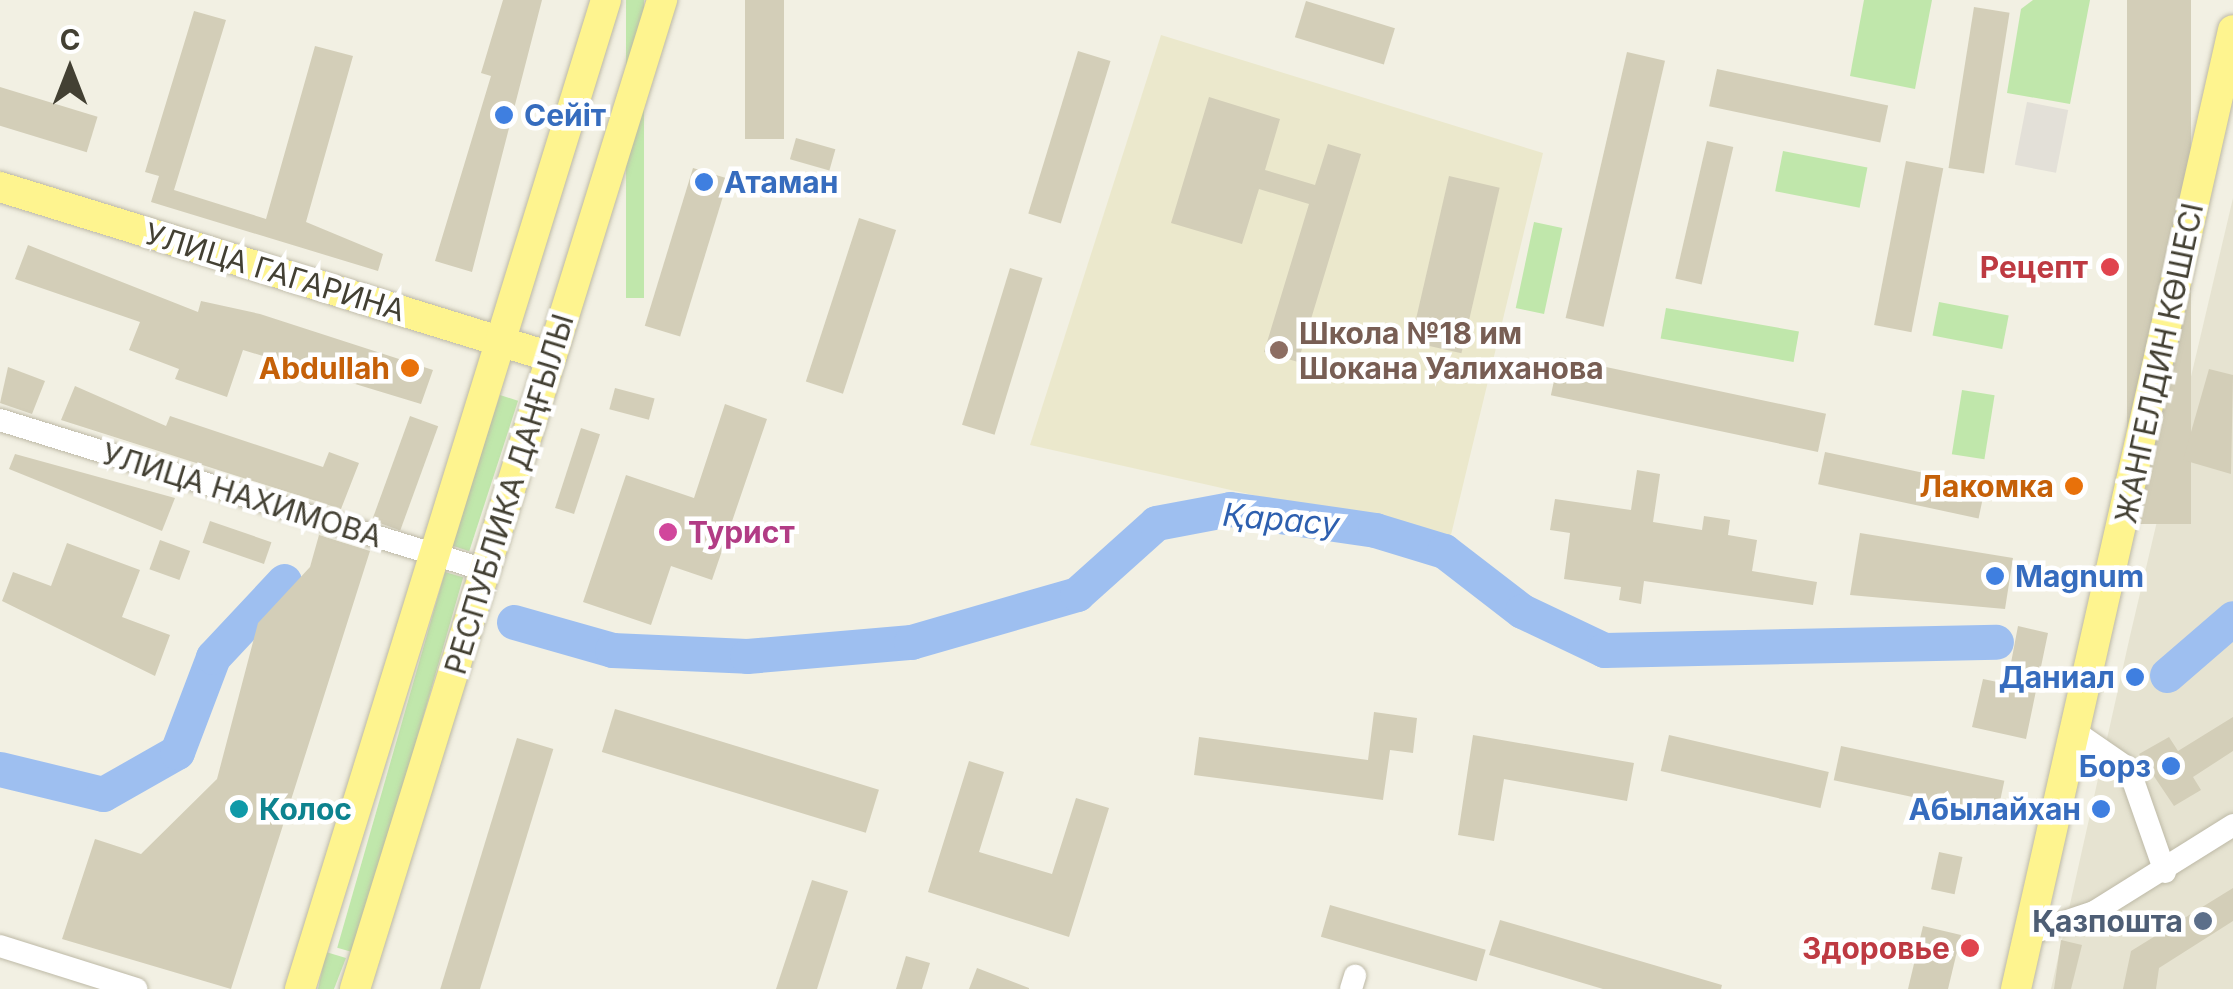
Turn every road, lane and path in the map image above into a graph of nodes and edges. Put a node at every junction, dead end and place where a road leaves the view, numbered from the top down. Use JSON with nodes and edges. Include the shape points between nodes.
{"nodes":[{"id":1,"x":606,"y":0,"type":"edge"},
{"id":2,"x":662,"y":0,"type":"edge"},
{"id":3,"x":2233,"y":30,"type":"edge"},
{"id":4,"x":0,"y":187,"type":"edge"},
{"id":5,"x":499,"y":341,"type":"junction"},
{"id":6,"x":550,"y":357,"type":"junction"},
{"id":7,"x":0,"y":420,"type":"edge"},
{"id":8,"x":432,"y":554,"type":"junction"},
{"id":9,"x":485,"y":570,"type":"junction"},
{"id":10,"x":2074,"y":732,"type":"junction"},
{"id":11,"x":2233,"y":825,"type":"edge"},
{"id":12,"x":2166,"y":872,"type":"junction"},
{"id":13,"x":2029,"y":934,"type":"junction"},
{"id":14,"x":0,"y":946,"type":"edge"},
{"id":15,"x":136,"y":989,"type":"edge"},
{"id":16,"x":300,"y":989,"type":"edge"},
{"id":17,"x":355,"y":989,"type":"edge"},
{"id":18,"x":2016,"y":989,"type":"edge"}],
"edges":[{"from":1,"to":5,"type":"main road","name":"РЕСПУБЛИКА ДАҢҒЫЛЫ"},
{"from":2,"to":6,"type":"main road","name":"РЕСПУБЛИКА ДАҢҒЫЛЫ"},
{"from":3,"to":10,"type":"main road","name":"ЖАНГЕЛДИН КӨШЕСІ"},
{"from":4,"to":5,"type":"main road","name":"УЛИЦА ГАГАРИНА"},
{"from":5,"to":6,"type":"main road","name":"УЛИЦА ГАГАРИНА"},
{"from":5,"to":8,"type":"main road","name":"РЕСПУБЛИКА ДАҢҒЫЛЫ"},
{"from":6,"to":9,"type":"main road","name":"РЕСПУБЛИКА ДАҢҒЫЛЫ"},
{"from":7,"to":8,"type":"street","name":"УЛИЦА НАХИМОВА"},
{"from":8,"to":9,"type":"street","name":"УЛИЦА НАХИМОВА"},
{"from":8,"to":16,"type":"main road","name":"РЕСПУБЛИКА ДАҢҒЫЛЫ"},
{"from":9,"to":17,"type":"main road","name":"РЕСПУБЛИКА ДАҢҒЫЛЫ"},
{"from":10,"to":12,"type":"street","via":[[2129,770]]},
{"from":10,"to":13,"type":"main road","name":"ЖАНГЕЛДИН КӨШЕСІ"},
{"from":11,"to":12,"type":"street"},
{"from":12,"to":13,"type":"street","via":[[2094,912]]},
{"from":13,"to":18,"type":"main road","name":"ЖАНГЕЛДИН КӨШЕСІ"},
{"from":14,"to":15,"type":"street"}]}
